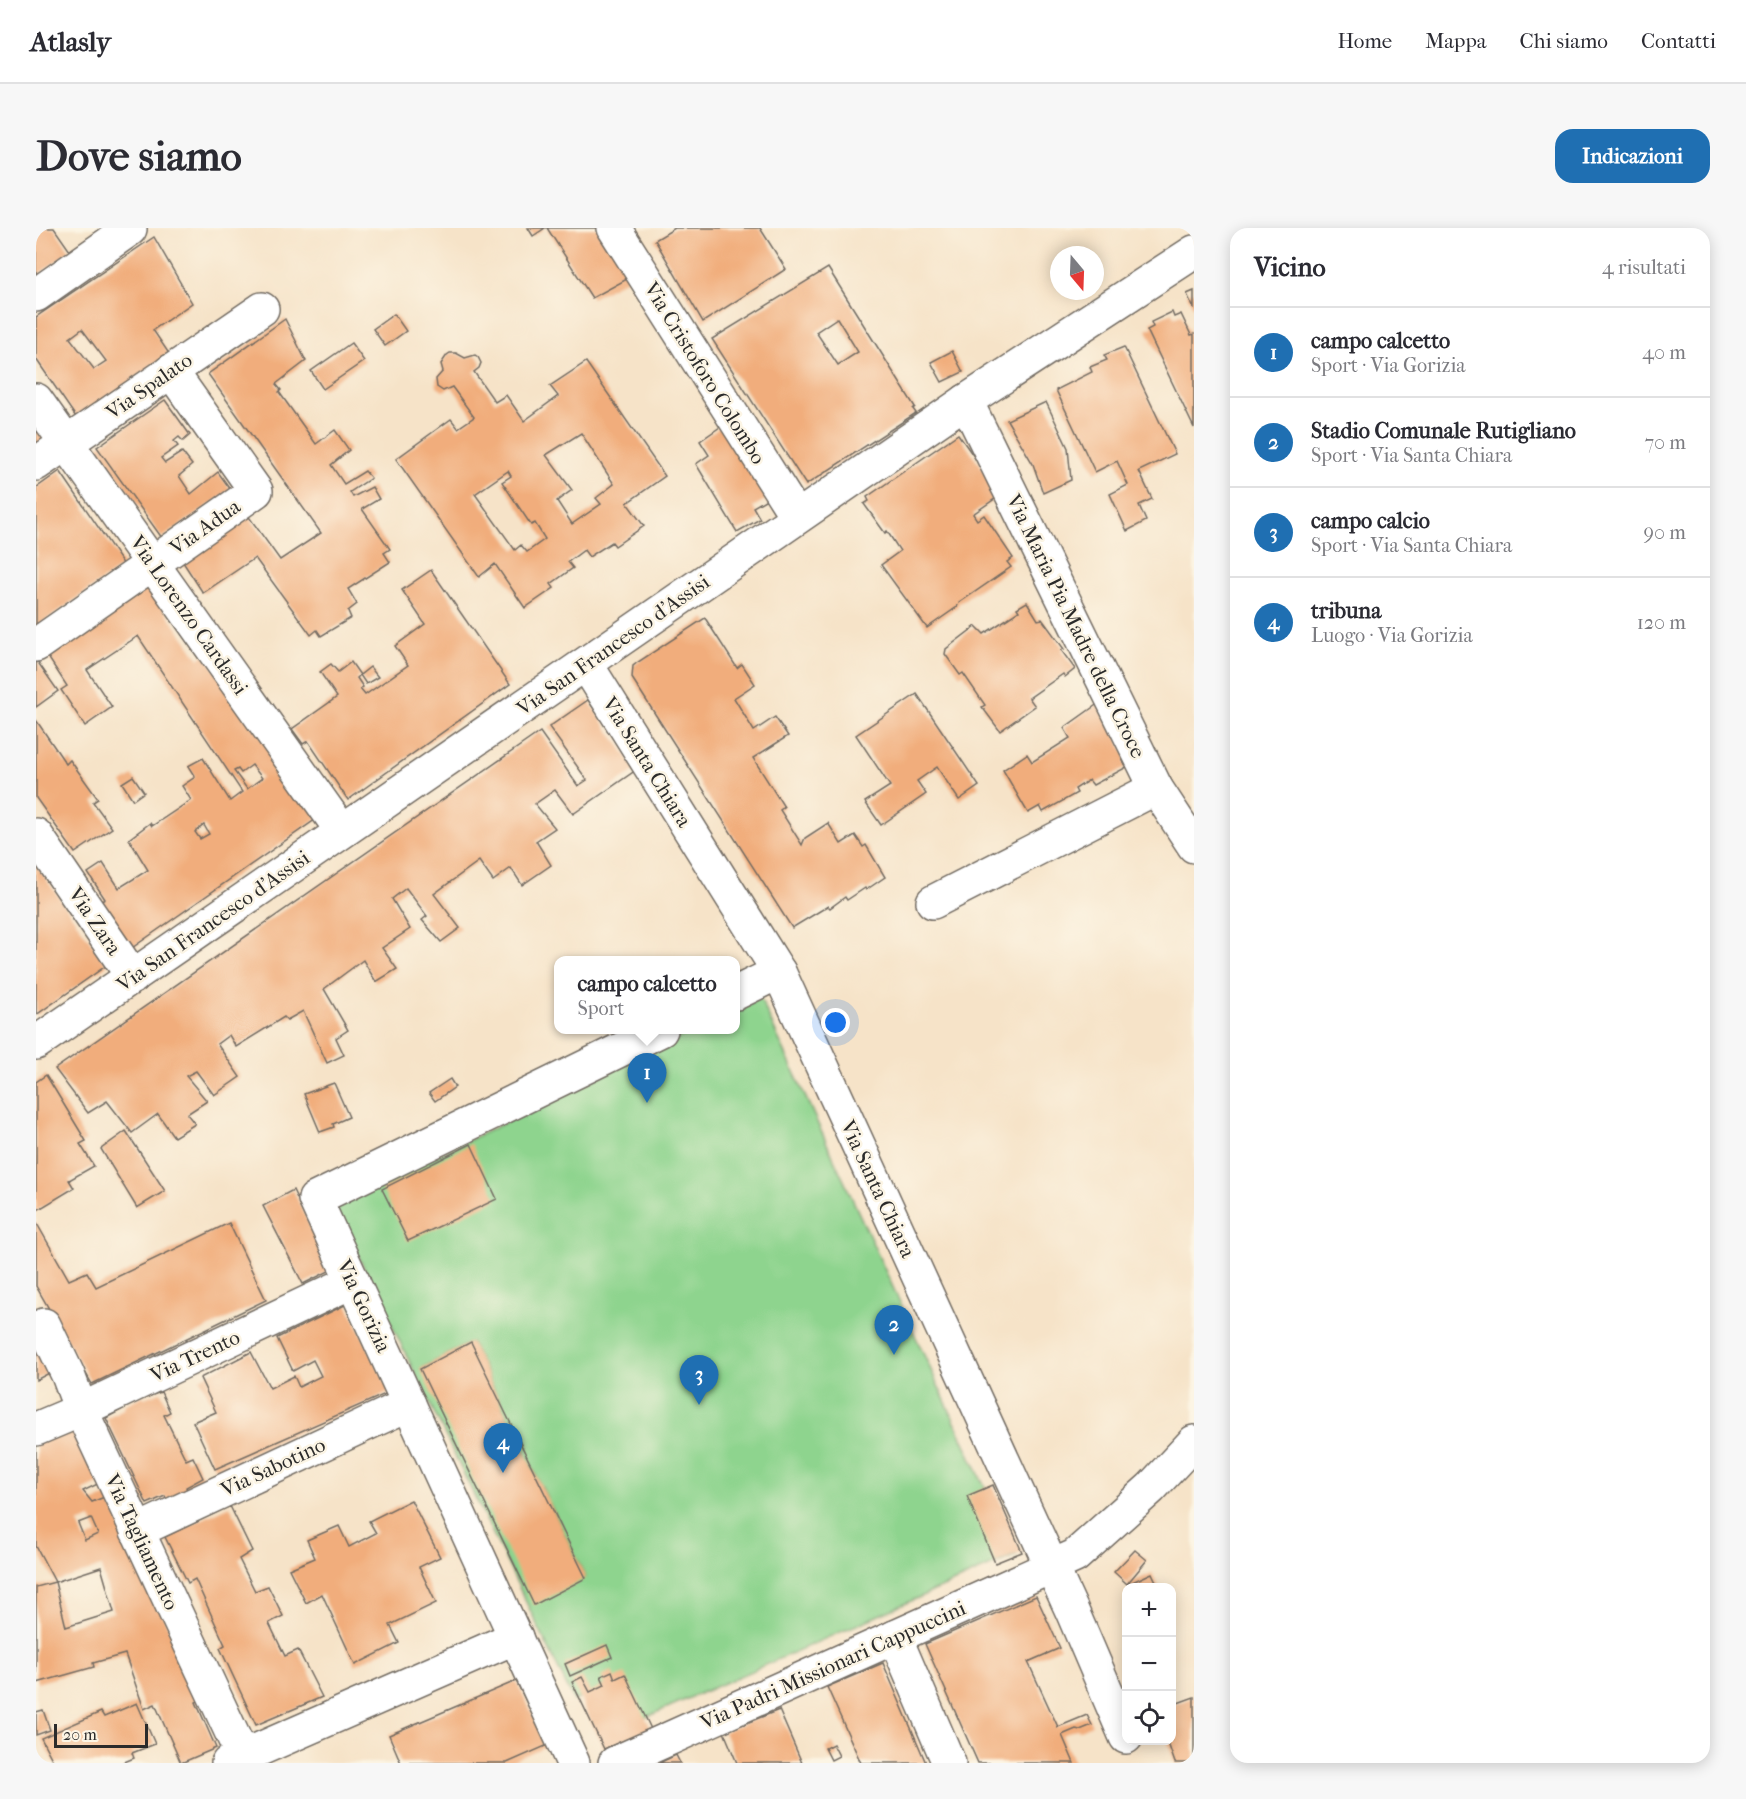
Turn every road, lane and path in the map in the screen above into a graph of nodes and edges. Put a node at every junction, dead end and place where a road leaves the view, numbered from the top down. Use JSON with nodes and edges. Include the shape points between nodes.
{"nodes":[{"id":1,"x":614,"y":228,"type":"edge"},
{"id":2,"x":130,"y":229,"type":"edge"},
{"id":3,"x":1194,"y":252,"type":"edge"},
{"id":4,"x":36,"y":294,"type":"edge"},
{"id":5,"x":262,"y":309,"type":"dead end"},
{"id":6,"x":171,"y":371,"type":"junction"},
{"id":7,"x":36,"y":400,"type":"edge"},
{"id":8,"x":966,"y":401,"type":"junction"},
{"id":9,"x":66,"y":443,"type":"junction"},
{"id":10,"x":36,"y":464,"type":"edge"},
{"id":11,"x":797,"y":517,"type":"junction"},
{"id":12,"x":152,"y":564,"type":"junction"},
{"id":13,"x":36,"y":645,"type":"edge"},
{"id":14,"x":586,"y":664,"type":"junction"},
{"id":15,"x":1156,"y":788,"type":"junction"},
{"id":16,"x":342,"y":831,"type":"junction"},
{"id":17,"x":36,"y":835,"type":"edge"},
{"id":18,"x":1194,"y":846,"type":"edge"},
{"id":19,"x":933,"y":902,"type":"dead end"},
{"id":20,"x":779,"y":972,"type":"junction"},
{"id":21,"x":133,"y":977,"type":"junction"},
{"id":22,"x":740,"y":991,"type":"edge"},
{"id":23,"x":651,"y":1034,"type":"edge"},
{"id":24,"x":36,"y":1043,"type":"edge"},
{"id":25,"x":353,"y":1281,"type":"junction"},
{"id":26,"x":44,"y":1325,"type":"dead end"},
{"id":27,"x":409,"y":1404,"type":"junction"},
{"id":28,"x":81,"y":1410,"type":"junction"},
{"id":29,"x":36,"y":1429,"type":"edge"},
{"id":30,"x":1194,"y":1442,"type":"edge"},
{"id":31,"x":137,"y":1530,"type":"junction"},
{"id":32,"x":1051,"y":1568,"type":"junction"},
{"id":33,"x":516,"y":1636,"type":"junction"},
{"id":34,"x":895,"y":1637,"type":"junction"},
{"id":35,"x":1122,"y":1727,"type":"edge"},
{"id":36,"x":1130,"y":1745,"type":"edge"},
{"id":37,"x":236,"y":1760,"type":"edge"},
{"id":38,"x":573,"y":1763,"type":"edge"},
{"id":39,"x":615,"y":1763,"type":"edge"},
{"id":40,"x":949,"y":1763,"type":"edge"},
{"id":41,"x":1138,"y":1763,"type":"edge"}],
"edges":[{"from":1,"to":11,"type":"street","name":"Via Cristoforo Colombo"},
{"from":2,"to":4,"type":"street"},
{"from":3,"to":8,"type":"street","name":"Via San Francesco d'Assisi"},
{"from":5,"to":6,"type":"street","name":"Via Spalato"},
{"from":6,"to":9,"type":"street","name":"Via Spalato"},
{"from":6,"to":12,"type":"street","name":"Via Adua","via":[[256,491]]},
{"from":7,"to":9,"type":"street","name":"Via Lorenzo Cardassi"},
{"from":8,"to":11,"type":"street","name":"Via San Francesco d'Assisi"},
{"from":8,"to":15,"type":"street","name":"Via Maria Pia Madre della Croce"},
{"from":9,"to":10,"type":"street","name":"Via Spalato"},
{"from":9,"to":12,"type":"street","name":"Via Lorenzo Cardassi"},
{"from":11,"to":14,"type":"street","name":"Via San Francesco d'Assisi"},
{"from":12,"to":13,"type":"street","name":"Via Adua"},
{"from":12,"to":16,"type":"street","name":"Via Lorenzo Cardassi"},
{"from":14,"to":16,"type":"street","name":"Via San Francesco d'Assisi"},
{"from":14,"to":20,"type":"street","name":"Via Santa Chiara"},
{"from":15,"to":18,"type":"street","name":"Via Maria Pia Madre della Croce"},
{"from":15,"to":19,"type":"street"},
{"from":16,"to":21,"type":"street","name":"Via San Francesco d'Assisi"},
{"from":17,"to":21,"type":"street","name":"Via Zara"},
{"from":20,"to":22,"type":"street"},
{"from":20,"to":32,"type":"street","name":"Via Santa Chiara"},
{"from":21,"to":24,"type":"street","name":"Via San Francesco d'Assisi"},
{"from":23,"to":25,"type":"street","name":"Via Gorizia","via":[[315,1199]]},
{"from":25,"to":27,"type":"street","name":"Via Gorizia"},
{"from":25,"to":28,"type":"street","name":"Via Trento"},
{"from":26,"to":28,"type":"street","name":"Via Tagliamento"},
{"from":27,"to":31,"type":"street","name":"Via Sabotino"},
{"from":27,"to":33,"type":"street","name":"Via Gorizia"},
{"from":28,"to":29,"type":"street","name":"Via Trento"},
{"from":28,"to":31,"type":"street","name":"Via Tagliamento"},
{"from":30,"to":32,"type":"street","via":[[1151,1488],[1075,1556]]},
{"from":31,"to":37,"type":"street","name":"Via Tagliamento"},
{"from":32,"to":34,"type":"street","name":"Via Padri Missionari Cappuccini"},
{"from":32,"to":35,"type":"street","name":"Via Santa Chiara"},
{"from":33,"to":37,"type":"street"},
{"from":33,"to":38,"type":"street","name":"Via Gorizia"},
{"from":34,"to":39,"type":"street","name":"Via Padri Missionari Cappuccini"},
{"from":34,"to":40,"type":"street"},
{"from":36,"to":41,"type":"street","name":"Via Santa Chiara"}]}
